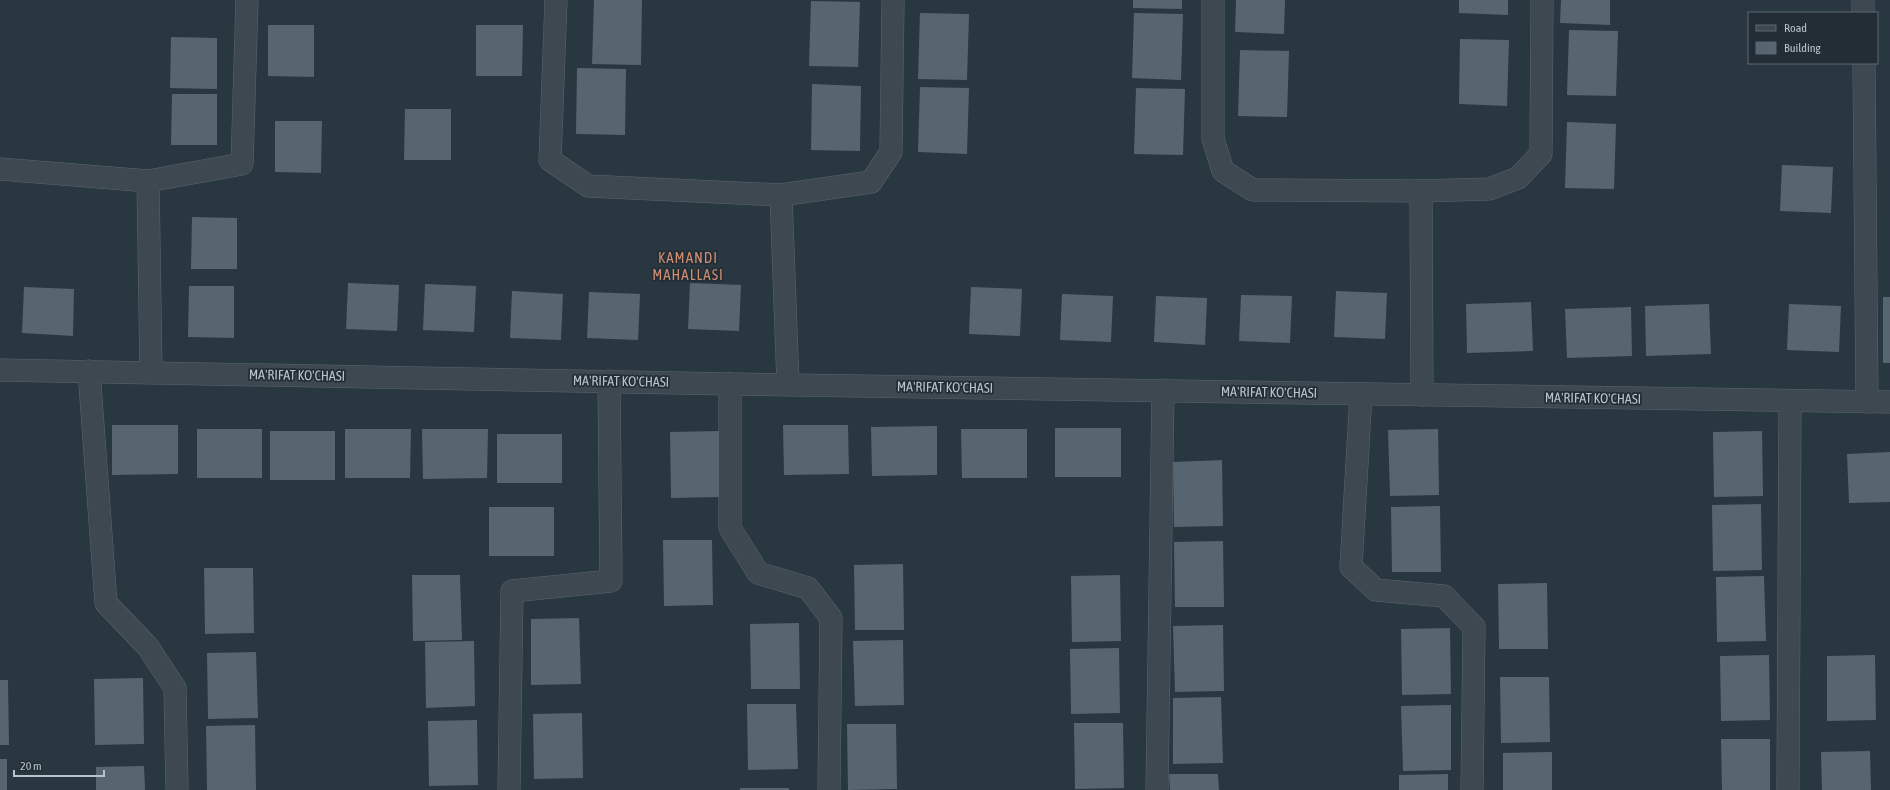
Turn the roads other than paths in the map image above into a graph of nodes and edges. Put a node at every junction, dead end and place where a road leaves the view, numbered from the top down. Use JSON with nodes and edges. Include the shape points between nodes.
{"nodes":[{"id":1,"x":247,"y":0,"type":"edge"},
{"id":2,"x":556,"y":0,"type":"edge"},
{"id":3,"x":893,"y":0,"type":"edge"},
{"id":4,"x":1213,"y":0,"type":"edge"},
{"id":5,"x":1542,"y":0,"type":"edge"},
{"id":6,"x":1863,"y":0,"type":"edge"},
{"id":7,"x":1863,"y":12,"type":"edge"},
{"id":8,"x":1864,"y":64,"type":"edge"},
{"id":9,"x":0,"y":170,"type":"edge"},
{"id":10,"x":148,"y":181,"type":"junction"},
{"id":11,"x":1421,"y":191,"type":"junction"},
{"id":12,"x":781,"y":195,"type":"junction"},
{"id":13,"x":0,"y":370,"type":"edge"},
{"id":14,"x":89,"y":371,"type":"junction"},
{"id":15,"x":151,"y":372,"type":"junction"},
{"id":16,"x":609,"y":381,"type":"junction"},
{"id":17,"x":730,"y":384,"type":"junction"},
{"id":18,"x":788,"y":384,"type":"junction"},
{"id":19,"x":1163,"y":390,"type":"junction"},
{"id":20,"x":1361,"y":394,"type":"junction"},
{"id":21,"x":1422,"y":395,"type":"junction"},
{"id":22,"x":1790,"y":401,"type":"junction"},
{"id":23,"x":1867,"y":402,"type":"junction"},
{"id":24,"x":1890,"y":402,"type":"edge"},
{"id":25,"x":176,"y":790,"type":"edge"},
{"id":26,"x":509,"y":790,"type":"edge"},
{"id":27,"x":829,"y":790,"type":"edge"},
{"id":28,"x":1157,"y":790,"type":"edge"},
{"id":29,"x":1472,"y":790,"type":"edge"},
{"id":30,"x":1788,"y":790,"type":"edge"}],
"edges":[{"from":1,"to":10,"type":"street","via":[[242,164]]},
{"from":2,"to":12,"type":"street","via":[[550,160],[588,186]]},
{"from":3,"to":12,"type":"street","via":[[891,152],[871,182]]},
{"from":4,"to":11,"type":"street","via":[[1213,139],[1223,171],[1253,190]]},
{"from":5,"to":11,"type":"street","via":[[1541,154],[1518,178],[1489,189]]},
{"from":6,"to":7,"type":"street"},
{"from":8,"to":23,"type":"street"},
{"from":9,"to":10,"type":"street"},
{"from":10,"to":15,"type":"street"},
{"from":11,"to":21,"type":"street"},
{"from":12,"to":18,"type":"street"},
{"from":13,"to":14,"type":"street","name":"MA'RIFAT KO'CHASI"},
{"from":14,"to":15,"type":"street","name":"MA'RIFAT KO'CHASI"},
{"from":14,"to":25,"type":"street","via":[[106,603],[148,647],[175,688]]},
{"from":15,"to":16,"type":"street","name":"MA'RIFAT KO'CHASI"},
{"from":16,"to":17,"type":"street","name":"MA'RIFAT KO'CHASI"},
{"from":16,"to":26,"type":"street","via":[[611,582],[512,591]]},
{"from":17,"to":18,"type":"street","name":"MA'RIFAT KO'CHASI"},
{"from":17,"to":27,"type":"street","via":[[730,528],[758,573],[808,588],[830,618]]},
{"from":18,"to":19,"type":"street","name":"MA'RIFAT KO'CHASI"},
{"from":19,"to":20,"type":"street","name":"MA'RIFAT KO'CHASI"},
{"from":19,"to":28,"type":"street"},
{"from":20,"to":21,"type":"street","name":"MA'RIFAT KO'CHASI"},
{"from":20,"to":29,"type":"street","via":[[1351,567],[1376,590],[1444,596],[1474,627]]},
{"from":21,"to":22,"type":"street","name":"MA'RIFAT KO'CHASI"},
{"from":22,"to":23,"type":"street","name":"MA'RIFAT KO'CHASI"},
{"from":22,"to":30,"type":"street"},
{"from":23,"to":24,"type":"street","name":"MA'RIFAT KO'CHASI"}]}
